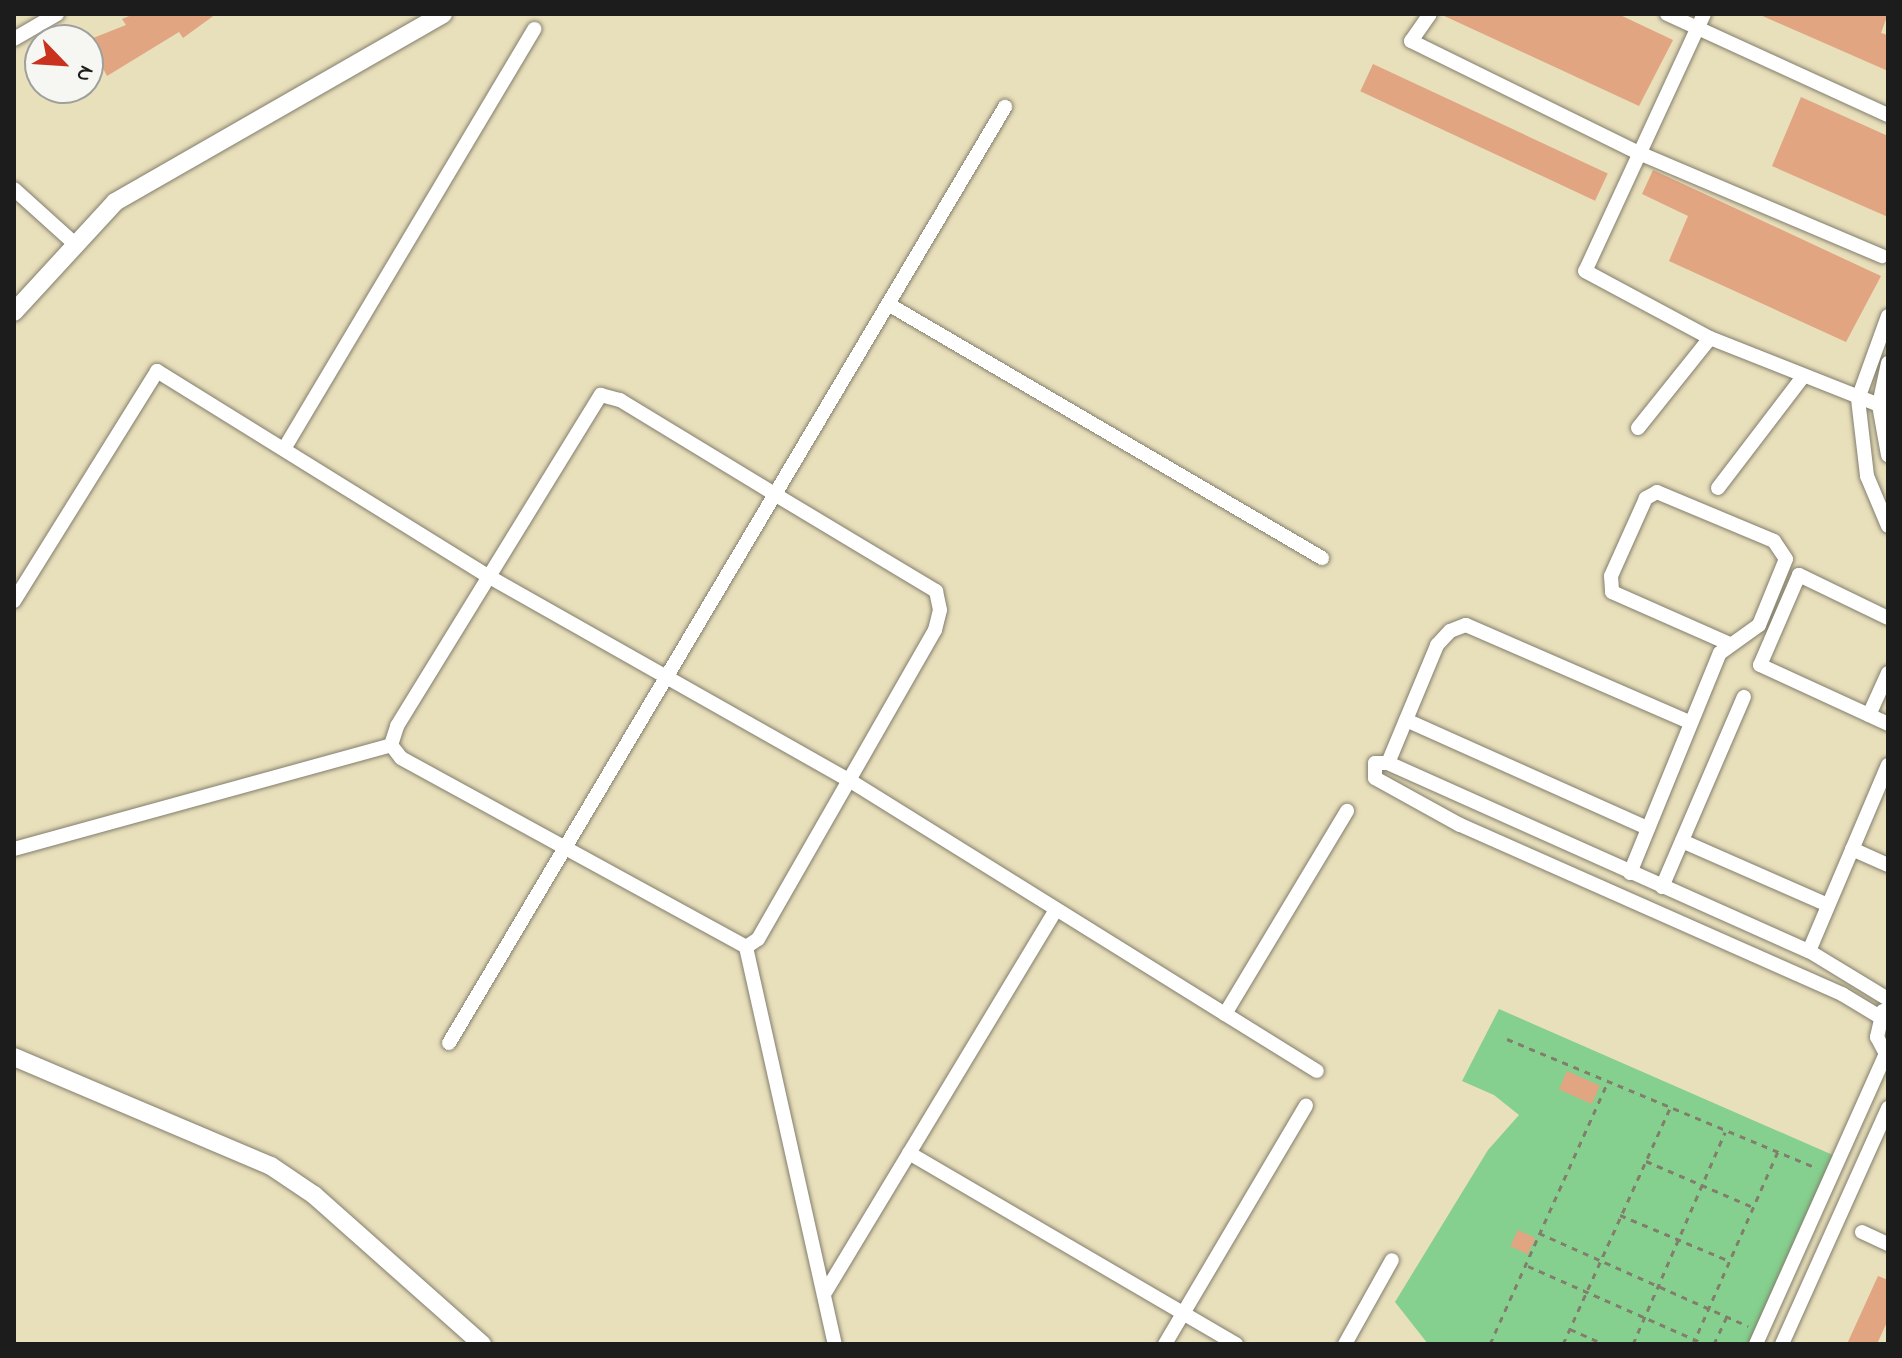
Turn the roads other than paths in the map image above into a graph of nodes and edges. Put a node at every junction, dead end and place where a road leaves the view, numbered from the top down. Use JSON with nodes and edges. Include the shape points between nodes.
{"nodes":[{"id":1,"x":57,"y":14,"type":"edge"},
{"id":2,"x":443,"y":14,"type":"edge"},
{"id":3,"x":1430,"y":14,"type":"edge"},
{"id":4,"x":1667,"y":14,"type":"edge"},
{"id":5,"x":1701,"y":21,"type":"edge"},
{"id":6,"x":534,"y":29,"type":"dead end"},
{"id":7,"x":14,"y":39,"type":"edge"},
{"id":8,"x":1005,"y":107,"type":"dead end"},
{"id":9,"x":1888,"y":115,"type":"edge"},
{"id":10,"x":1639,"y":153,"type":"junction"},
{"id":11,"x":14,"y":189,"type":"edge"},
{"id":12,"x":76,"y":245,"type":"junction"},
{"id":13,"x":1882,"y":256,"type":"dead end"},
{"id":14,"x":888,"y":304,"type":"junction"},
{"id":15,"x":14,"y":312,"type":"edge"},
{"id":16,"x":1888,"y":316,"type":"edge"},
{"id":17,"x":1710,"y":338,"type":"junction"},
{"id":18,"x":1888,"y":363,"type":"edge"},
{"id":19,"x":1802,"y":378,"type":"junction"},
{"id":20,"x":1858,"y":399,"type":"junction"},
{"id":21,"x":1879,"y":405,"type":"junction"},
{"id":22,"x":1638,"y":428,"type":"dead end"},
{"id":23,"x":284,"y":449,"type":"junction"},
{"id":24,"x":1888,"y":455,"type":"edge"},
{"id":25,"x":1718,"y":488,"type":"dead end"},
{"id":26,"x":776,"y":495,"type":"junction"},
{"id":27,"x":1888,"y":526,"type":"edge"},
{"id":28,"x":1322,"y":558,"type":"dead end"},
{"id":29,"x":488,"y":576,"type":"junction"},
{"id":30,"x":14,"y":601,"type":"edge"},
{"id":31,"x":1888,"y":618,"type":"edge"},
{"id":32,"x":1730,"y":644,"type":"junction"},
{"id":33,"x":1888,"y":673,"type":"edge"},
{"id":34,"x":667,"y":678,"type":"junction"},
{"id":35,"x":1744,"y":697,"type":"dead end"},
{"id":36,"x":1869,"y":715,"type":"junction"},
{"id":37,"x":1406,"y":720,"type":"junction"},
{"id":38,"x":1691,"y":723,"type":"junction"},
{"id":39,"x":1888,"y":724,"type":"edge"},
{"id":40,"x":391,"y":745,"type":"junction"},
{"id":41,"x":1388,"y":763,"type":"junction"},
{"id":42,"x":1888,"y":765,"type":"edge"},
{"id":43,"x":849,"y":780,"type":"junction"},
{"id":44,"x":1347,"y":811,"type":"dead end"},
{"id":45,"x":1648,"y":828,"type":"junction"},
{"id":46,"x":1682,"y":841,"type":"junction"},
{"id":47,"x":14,"y":849,"type":"edge"},
{"id":48,"x":566,"y":849,"type":"junction"},
{"id":49,"x":1852,"y":849,"type":"junction"},
{"id":50,"x":1888,"y":865,"type":"edge"},
{"id":51,"x":1636,"y":876,"type":"junction"},
{"id":52,"x":1662,"y":887,"type":"junction"},
{"id":53,"x":1632,"y":901,"type":"junction"},
{"id":54,"x":1828,"y":905,"type":"junction"},
{"id":55,"x":1056,"y":910,"type":"junction"},
{"id":56,"x":746,"y":947,"type":"junction"},
{"id":57,"x":1809,"y":951,"type":"junction"},
{"id":58,"x":1888,"y":999,"type":"edge"},
{"id":59,"x":1884,"y":1011,"type":"edge"},
{"id":60,"x":1225,"y":1014,"type":"junction"},
{"id":61,"x":449,"y":1043,"type":"dead end"},
{"id":62,"x":1886,"y":1056,"type":"edge"},
{"id":63,"x":14,"y":1057,"type":"edge"},
{"id":64,"x":1317,"y":1071,"type":"dead end"},
{"id":65,"x":1306,"y":1106,"type":"dead end"},
{"id":66,"x":1888,"y":1108,"type":"edge"},
{"id":67,"x":909,"y":1153,"type":"junction"},
{"id":68,"x":1862,"y":1232,"type":"dead end"},
{"id":69,"x":1888,"y":1244,"type":"edge"},
{"id":70,"x":1392,"y":1260,"type":"dead end"},
{"id":71,"x":826,"y":1291,"type":"junction"},
{"id":72,"x":1183,"y":1313,"type":"junction"},
{"id":73,"x":1759,"y":1338,"type":"edge"},
{"id":74,"x":482,"y":1344,"type":"edge"},
{"id":75,"x":835,"y":1344,"type":"edge"},
{"id":76,"x":1165,"y":1344,"type":"edge"},
{"id":77,"x":1236,"y":1344,"type":"edge"},
{"id":78,"x":1345,"y":1344,"type":"edge"},
{"id":79,"x":1782,"y":1344,"type":"edge"}],
"edges":[{"from":1,"to":7,"type":"street"},
{"from":2,"to":12,"type":"street","via":[[115,202]]},
{"from":3,"to":10,"type":"street","via":[[1411,41]]},
{"from":4,"to":5,"type":"street"},
{"from":5,"to":9,"type":"street"},
{"from":5,"to":10,"type":"street"},
{"from":6,"to":23,"type":"street"},
{"from":8,"to":14,"type":"street"},
{"from":10,"to":13,"type":"street"},
{"from":10,"to":17,"type":"street","via":[[1585,271]]},
{"from":11,"to":12,"type":"street"},
{"from":12,"to":15,"type":"street"},
{"from":14,"to":26,"type":"street"},
{"from":14,"to":28,"type":"street"},
{"from":16,"to":20,"type":"street"},
{"from":17,"to":19,"type":"street"},
{"from":17,"to":22,"type":"street"},
{"from":18,"to":21,"type":"street"},
{"from":19,"to":20,"type":"street"},
{"from":19,"to":25,"type":"street"},
{"from":20,"to":21,"type":"street"},
{"from":20,"to":27,"type":"street","via":[[1867,476]]},
{"from":21,"to":24,"type":"street"},
{"from":23,"to":29,"type":"street"},
{"from":23,"to":30,"type":"street","via":[[157,371]]},
{"from":26,"to":29,"type":"street","via":[[620,400],[601,395]]},
{"from":26,"to":34,"type":"street"},
{"from":26,"to":43,"type":"street","via":[[936,591],[940,610],[935,630]]},
{"from":29,"to":34,"type":"street"},
{"from":29,"to":40,"type":"street","via":[[397,726]]},
{"from":31,"to":36,"type":"street","via":[[1799,575],[1760,665]]},
{"from":32,"to":32,"type":"street","via":[[1759,625],[1786,559],[1783,548],[1657,492],[1646,498],[1634,524],[1611,576],[1612,592]]},
{"from":32,"to":38,"type":"street","via":[[1720,653]]},
{"from":33,"to":36,"type":"street"},
{"from":34,"to":43,"type":"street"},
{"from":34,"to":48,"type":"street"},
{"from":35,"to":46,"type":"street"},
{"from":36,"to":39,"type":"street"},
{"from":37,"to":38,"type":"street","via":[[1437,645],[1450,631],[1466,625]]},
{"from":37,"to":41,"type":"street"},
{"from":37,"to":45,"type":"street"},
{"from":38,"to":45,"type":"street"},
{"from":40,"to":47,"type":"street"},
{"from":40,"to":48,"type":"street","via":[[401,758]]},
{"from":41,"to":51,"type":"street"},
{"from":41,"to":53,"type":"street","via":[[1375,763],[1372,772],[1389,787]]},
{"from":42,"to":49,"type":"street"},
{"from":43,"to":55,"type":"street"},
{"from":43,"to":56,"type":"street","via":[[758,939]]},
{"from":44,"to":60,"type":"street"},
{"from":45,"to":51,"type":"street"},
{"from":46,"to":52,"type":"street"},
{"from":46,"to":54,"type":"street"},
{"from":48,"to":56,"type":"street"},
{"from":48,"to":61,"type":"street"},
{"from":49,"to":50,"type":"street"},
{"from":49,"to":54,"type":"street"},
{"from":51,"to":52,"type":"street"},
{"from":51,"to":53,"type":"street"},
{"from":52,"to":57,"type":"street"},
{"from":53,"to":59,"type":"street"},
{"from":54,"to":57,"type":"street"},
{"from":55,"to":60,"type":"street"},
{"from":55,"to":67,"type":"street"},
{"from":56,"to":71,"type":"street"},
{"from":57,"to":58,"type":"street"},
{"from":59,"to":62,"type":"street","via":[[1877,1037]]},
{"from":60,"to":64,"type":"street"},
{"from":62,"to":73,"type":"street"},
{"from":63,"to":74,"type":"street","via":[[271,1166],[314,1195]]},
{"from":65,"to":72,"type":"street"},
{"from":66,"to":79,"type":"street"},
{"from":67,"to":71,"type":"street"},
{"from":67,"to":72,"type":"street"},
{"from":68,"to":69,"type":"street"},
{"from":70,"to":78,"type":"street"},
{"from":71,"to":75,"type":"street"},
{"from":72,"to":76,"type":"street"},
{"from":72,"to":77,"type":"street"}]}
